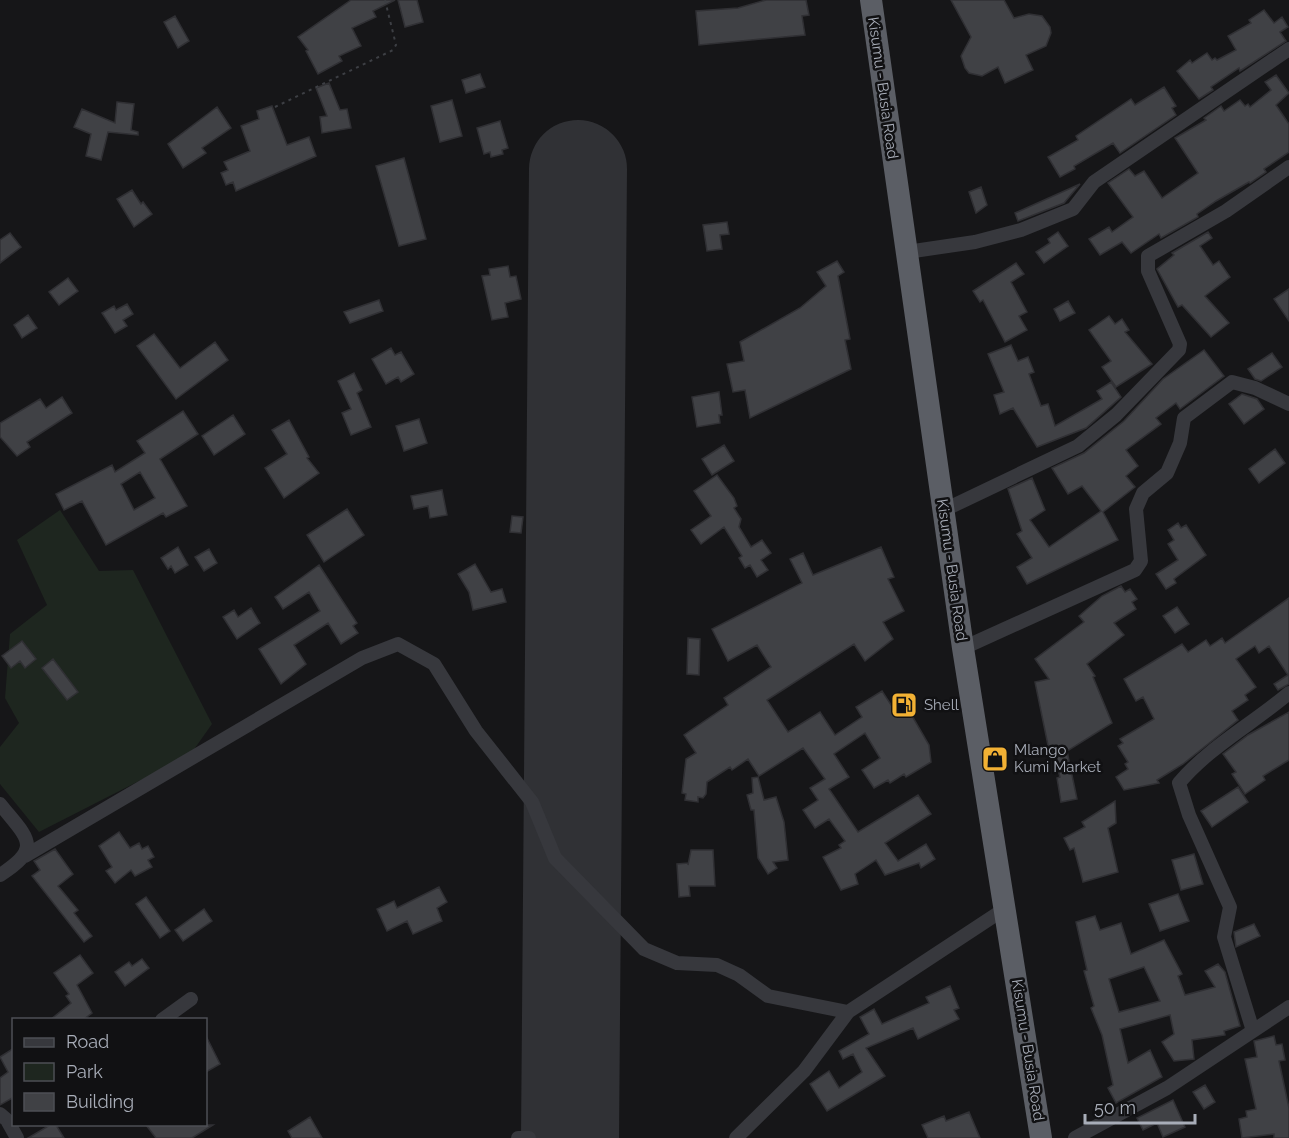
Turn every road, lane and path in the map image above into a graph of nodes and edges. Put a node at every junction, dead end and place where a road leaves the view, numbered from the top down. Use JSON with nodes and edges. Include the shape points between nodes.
{"nodes":[{"id":1,"x":385,"y":0,"type":"edge"},
{"id":2,"x":871,"y":0,"type":"edge"},
{"id":3,"x":1289,"y":50,"type":"edge"},
{"id":4,"x":274,"y":107,"type":"dead end"},
{"id":5,"x":1289,"y":167,"type":"edge"},
{"id":6,"x":907,"y":252,"type":"junction"},
{"id":7,"x":1289,"y":404,"type":"edge"},
{"id":8,"x":944,"y":510,"type":"junction"},
{"id":9,"x":963,"y":648,"type":"junction"},
{"id":10,"x":1289,"y":693,"type":"edge"},
{"id":11,"x":0,"y":804,"type":"edge"},
{"id":12,"x":25,"y":856,"type":"junction"},
{"id":13,"x":0,"y":875,"type":"edge"},
{"id":14,"x":1006,"y":908,"type":"junction"},
{"id":15,"x":191,"y":999,"type":"dead end"},
{"id":16,"x":1289,"y":1007,"type":"edge"},
{"id":17,"x":848,"y":1012,"type":"junction"},
{"id":18,"x":165,"y":1018,"type":"edge"},
{"id":19,"x":1253,"y":1031,"type":"junction"},
{"id":20,"x":7,"y":1116,"type":"edge"},
{"id":21,"x":17,"y":1138,"type":"edge"},
{"id":22,"x":518,"y":1138,"type":"edge"},
{"id":23,"x":529,"y":1138,"type":"edge"},
{"id":24,"x":736,"y":1138,"type":"edge"},
{"id":25,"x":1041,"y":1138,"type":"edge"},
{"id":26,"x":1075,"y":1138,"type":"edge"}],
"edges":[{"from":1,"to":4,"type":"path","via":[[396,45],[393,50]]},
{"from":2,"to":6,"type":"highway","name":"Kisumu - Busia Road"},
{"from":3,"to":6,"type":"street","via":[[1094,182],[1073,208],[1020,230],[975,242]]},
{"from":5,"to":8,"type":"street","via":[[1226,211],[1148,256],[1148,271],[1180,344],[1179,350],[1116,415],[1078,446],[1053,460]]},
{"from":6,"to":8,"type":"highway","name":"Kisumu - Busia Road"},
{"from":7,"to":9,"type":"street","via":[[1232,382],[1184,418],[1180,443],[1167,473],[1143,493],[1136,509],[1142,561],[1135,570]]},
{"from":8,"to":9,"type":"highway","name":"Kisumu - Busia Road"},
{"from":9,"to":14,"type":"highway","name":"Kisumu - Busia Road"},
{"from":10,"to":19,"type":"street","via":[[1192,767],[1179,783],[1230,907],[1224,937]]},
{"from":11,"to":12,"type":"street","via":[[25,835]]},
{"from":12,"to":13,"type":"street"},
{"from":12,"to":17,"type":"street","via":[[362,658],[398,644],[434,664],[476,731],[532,802],[555,858],[644,949],[677,963],[717,965],[768,996]]},
{"from":14,"to":17,"type":"street"},
{"from":14,"to":25,"type":"highway","name":"Kisumu - Busia Road"},
{"from":15,"to":18,"type":"street"},
{"from":16,"to":19,"type":"street"},
{"from":17,"to":24,"type":"street","via":[[804,1071]]},
{"from":19,"to":26,"type":"street","via":[[1176,1082]]},
{"from":20,"to":21,"type":"street"},
{"from":22,"to":23,"type":"street"}]}
